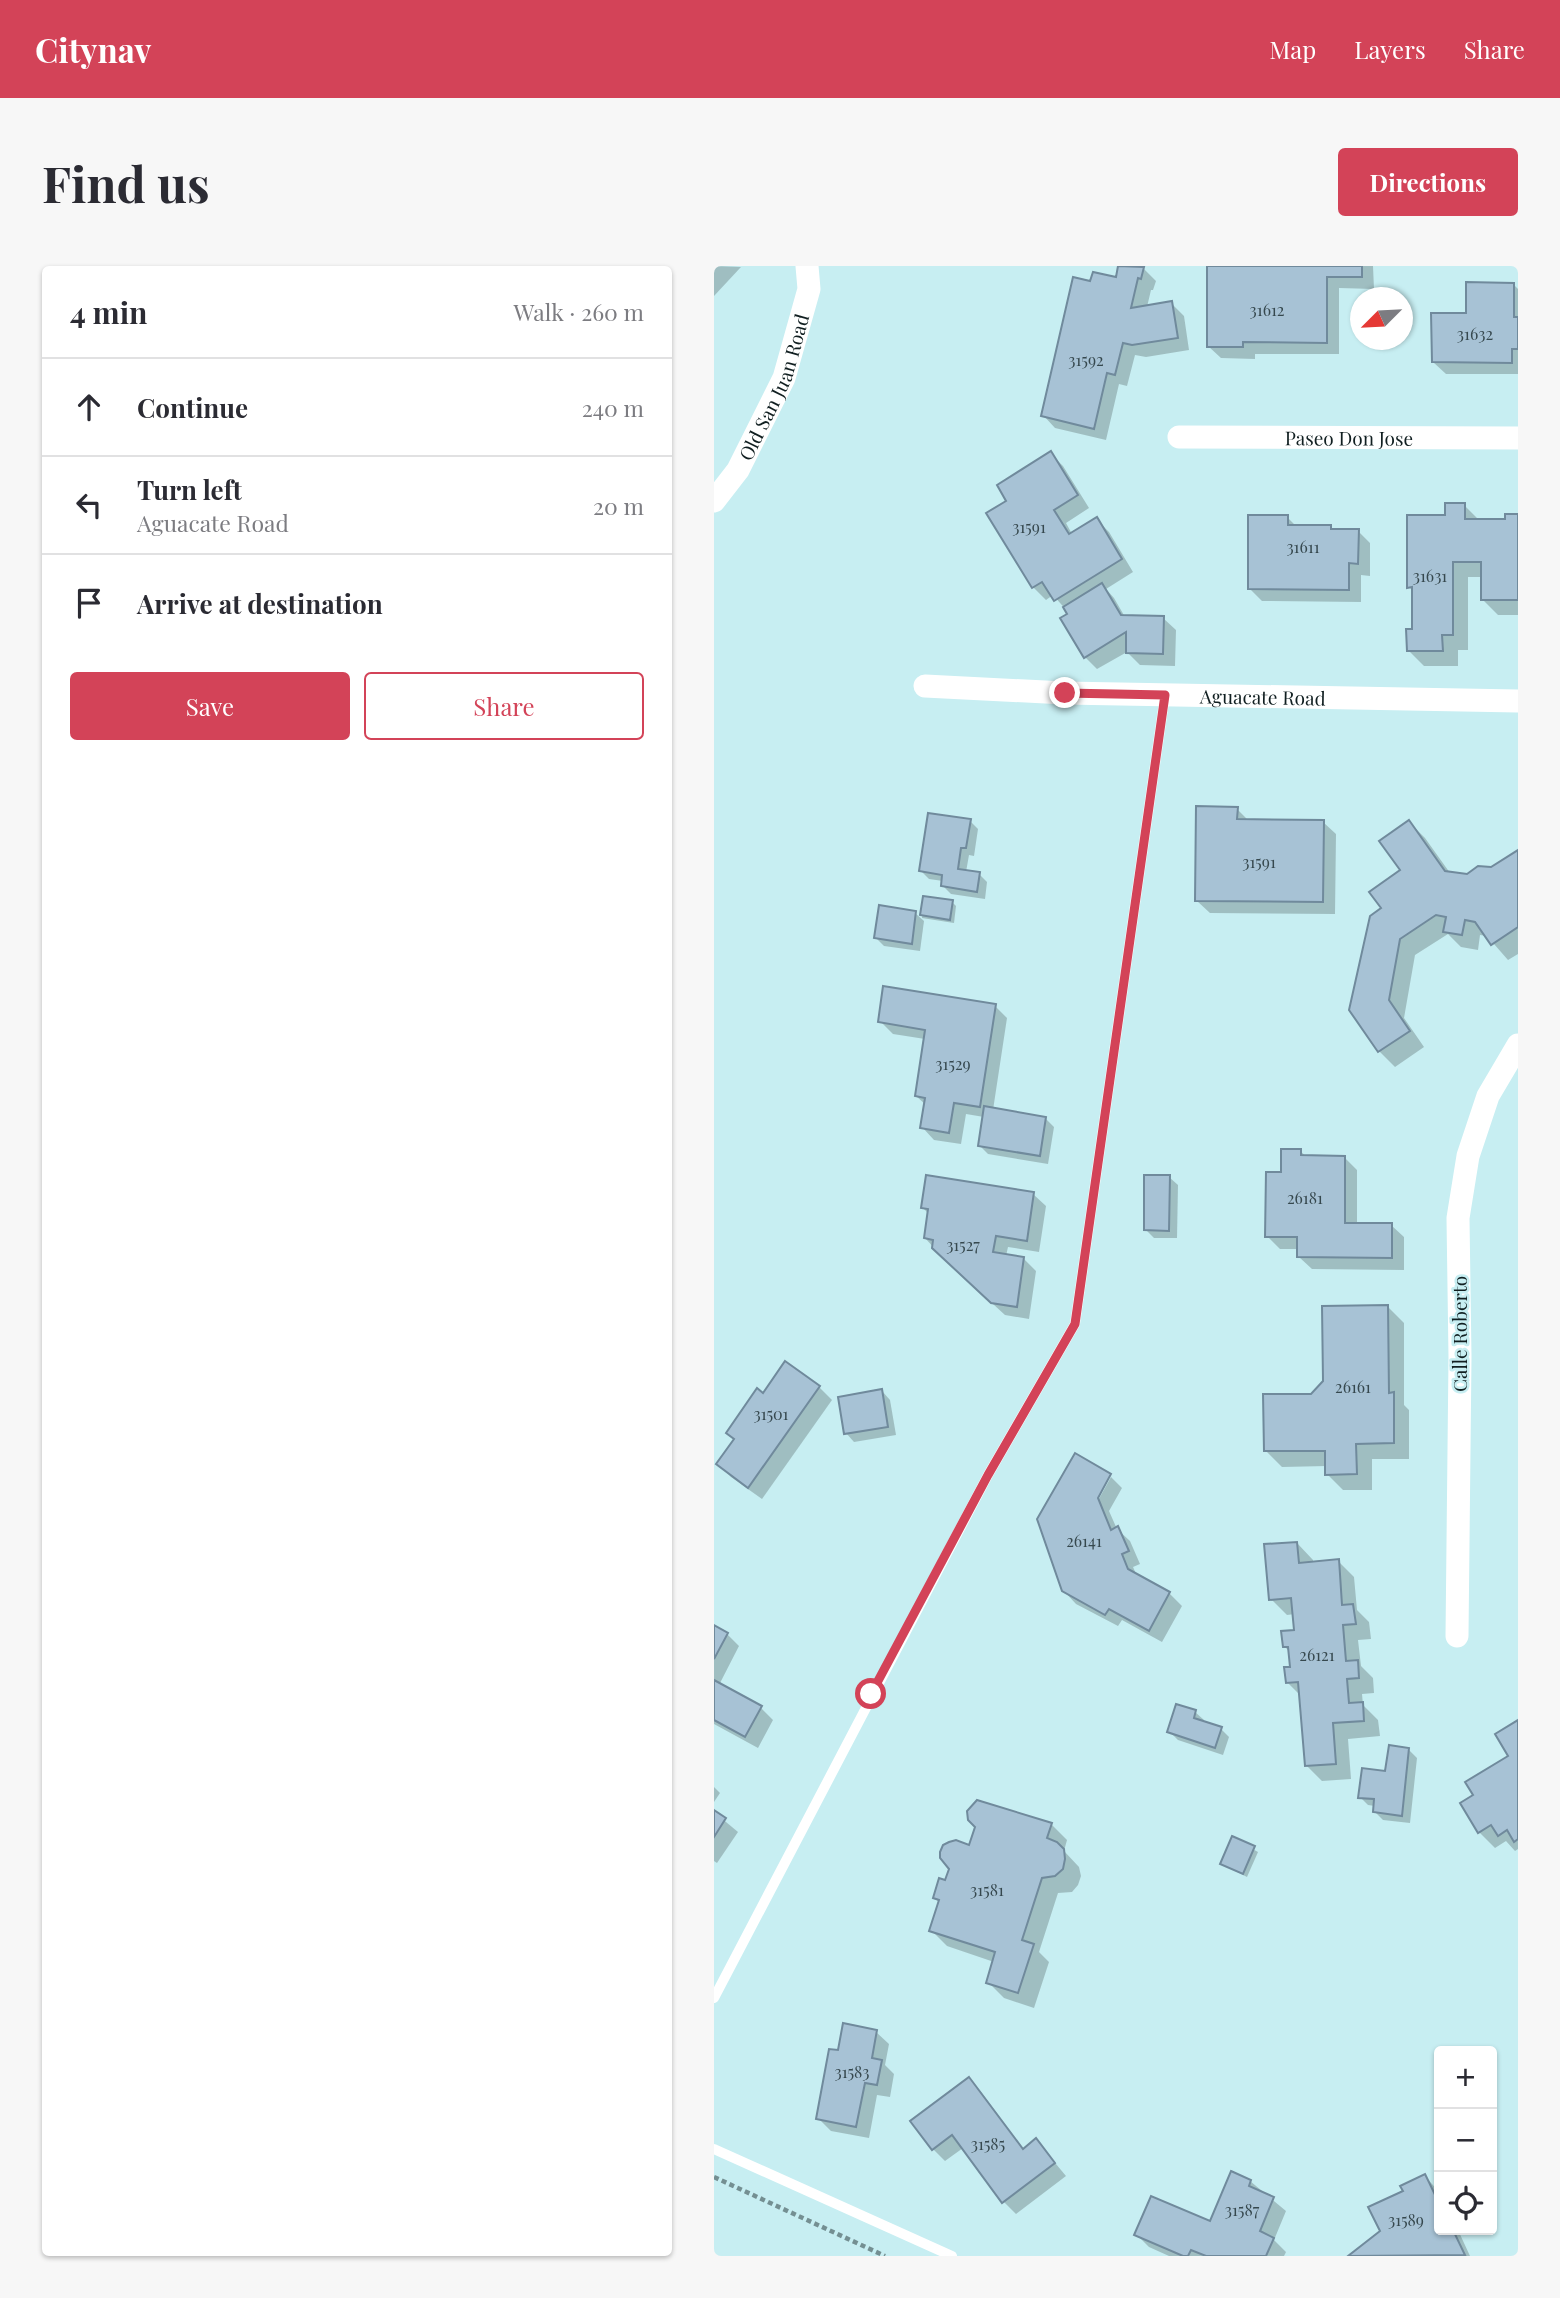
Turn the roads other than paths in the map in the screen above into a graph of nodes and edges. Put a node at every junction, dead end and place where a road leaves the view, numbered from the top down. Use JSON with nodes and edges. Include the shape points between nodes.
{"nodes":[{"id":1,"x":807,"y":266,"type":"edge"},
{"id":2,"x":1179,"y":437,"type":"dead end"},
{"id":3,"x":1518,"y":438,"type":"edge"},
{"id":4,"x":714,"y":501,"type":"edge"},
{"id":5,"x":925,"y":687,"type":"dead end"},
{"id":6,"x":1165,"y":695,"type":"junction"},
{"id":7,"x":1518,"y":701,"type":"edge"},
{"id":8,"x":1518,"y":1045,"type":"edge"},
{"id":9,"x":1457,"y":1636,"type":"dead end"},
{"id":10,"x":714,"y":1998,"type":"edge"},
{"id":11,"x":714,"y":2149,"type":"edge"},
{"id":12,"x":952,"y":2256,"type":"edge"}],
"edges":[{"from":1,"to":4,"type":"street","name":"Old San Juan Road","via":[[809,289],[784,378],[738,470]]},
{"from":2,"to":3,"type":"street","name":"Paseo Don Jose"},
{"from":5,"to":6,"type":"street","name":"Aguacate Road"},
{"from":6,"to":7,"type":"street","name":"Aguacate Road"},
{"from":6,"to":10,"type":"lane","via":[[1075,1324],[988,1475]]},
{"from":8,"to":9,"type":"street","name":"Calle Roberto","via":[[1488,1096],[1468,1156],[1458,1218]]},
{"from":11,"to":12,"type":"lane"}]}
